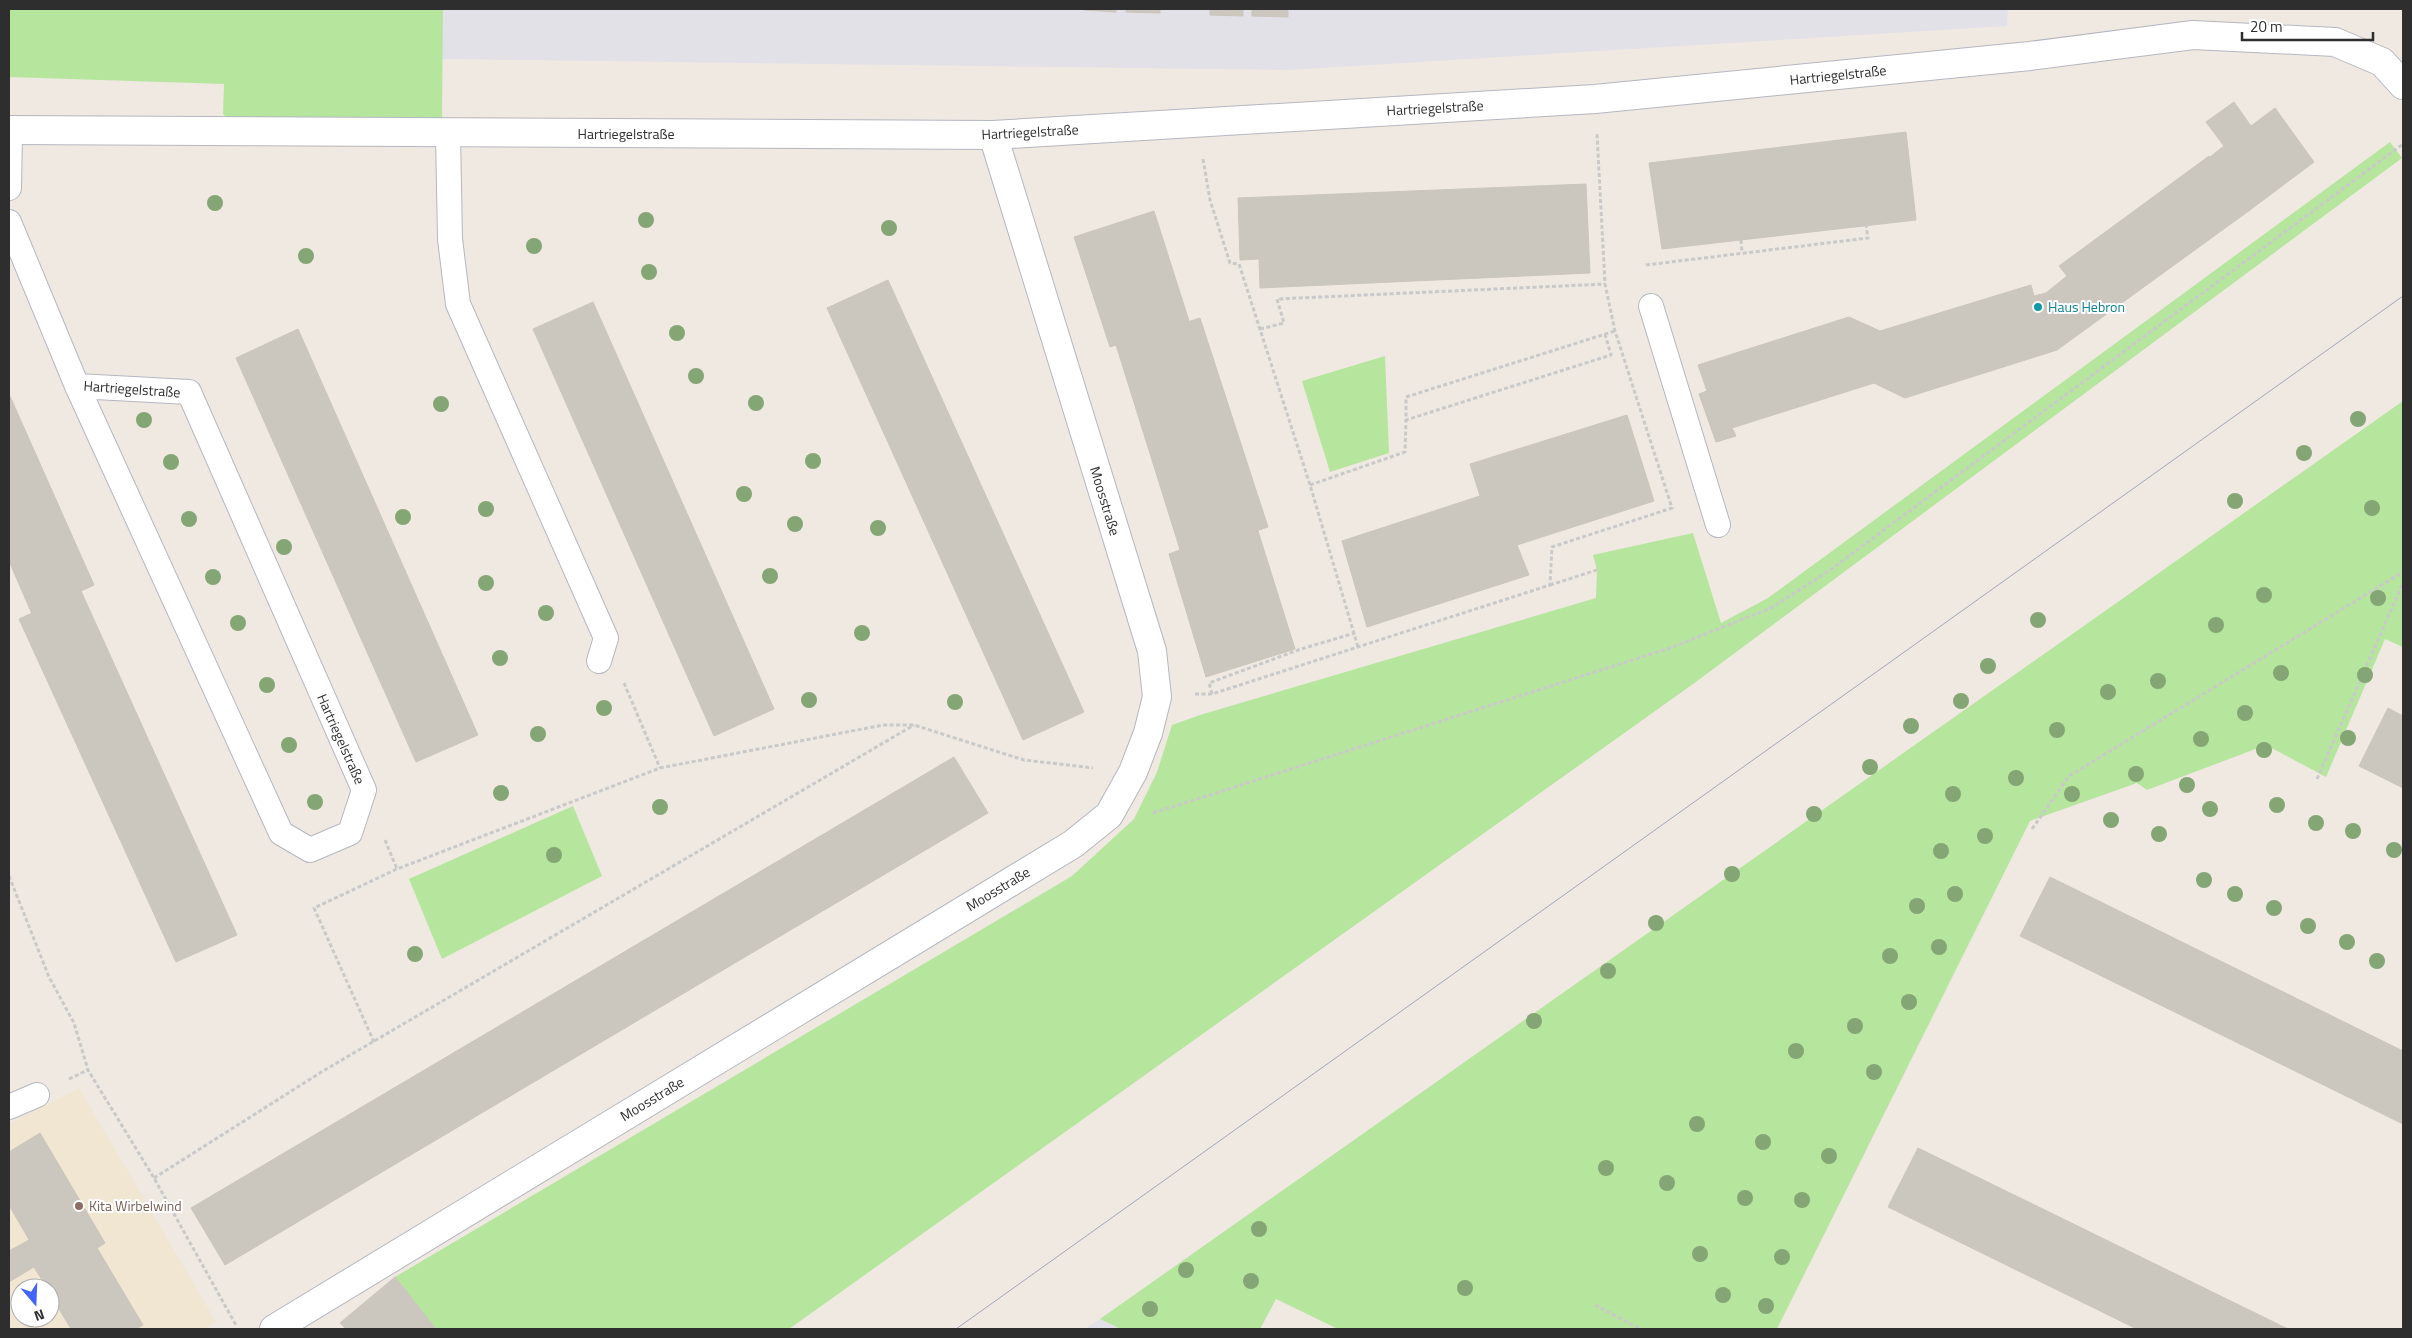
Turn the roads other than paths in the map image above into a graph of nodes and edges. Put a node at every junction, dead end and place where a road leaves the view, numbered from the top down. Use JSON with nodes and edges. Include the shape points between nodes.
{"nodes":[{"id":1,"x":2403,"y":85,"type":"edge"},
{"id":2,"x":9,"y":130,"type":"edge"},
{"id":3,"x":448,"y":134,"type":"junction"},
{"id":4,"x":993,"y":135,"type":"junction"},
{"id":5,"x":9,"y":188,"type":"edge"},
{"id":6,"x":9,"y":222,"type":"edge"},
{"id":7,"x":1652,"y":306,"type":"dead end"},
{"id":8,"x":77,"y":386,"type":"junction"},
{"id":9,"x":1718,"y":525,"type":"dead end"},
{"id":10,"x":603,"y":650,"type":"road end"},
{"id":11,"x":37,"y":1095,"type":"dead end"},
{"id":12,"x":9,"y":1107,"type":"edge"},
{"id":13,"x":274,"y":1329,"type":"edge"}],
"edges":[{"from":1,"to":4,"type":"street","name":"Hartriegelstraße","via":[[2382,62],[2335,42],[2193,35],[2030,56],[1595,99]]},
{"from":2,"to":3,"type":"street","name":"Hartriegelstraße"},
{"from":2,"to":5,"type":"lane","name":"Hartriegelstraße"},
{"from":3,"to":4,"type":"street","name":"Hartriegelstraße"},
{"from":3,"to":10,"type":"lane","via":[[450,239],[458,304]]},
{"from":4,"to":13,"type":"street","name":"Moosstraße","via":[[1152,651],[1156,697],[1148,734],[1133,772],[1109,815],[1073,844]]},
{"from":6,"to":8,"type":"lane","name":"Hartriegelstraße"},
{"from":7,"to":9,"type":"lane"},
{"from":8,"to":8,"type":"lane","name":"Hartriegelstraße","via":[[281,834],[310,850],[350,833],[364,790],[188,392]]},
{"from":11,"to":12,"type":"lane"}]}
